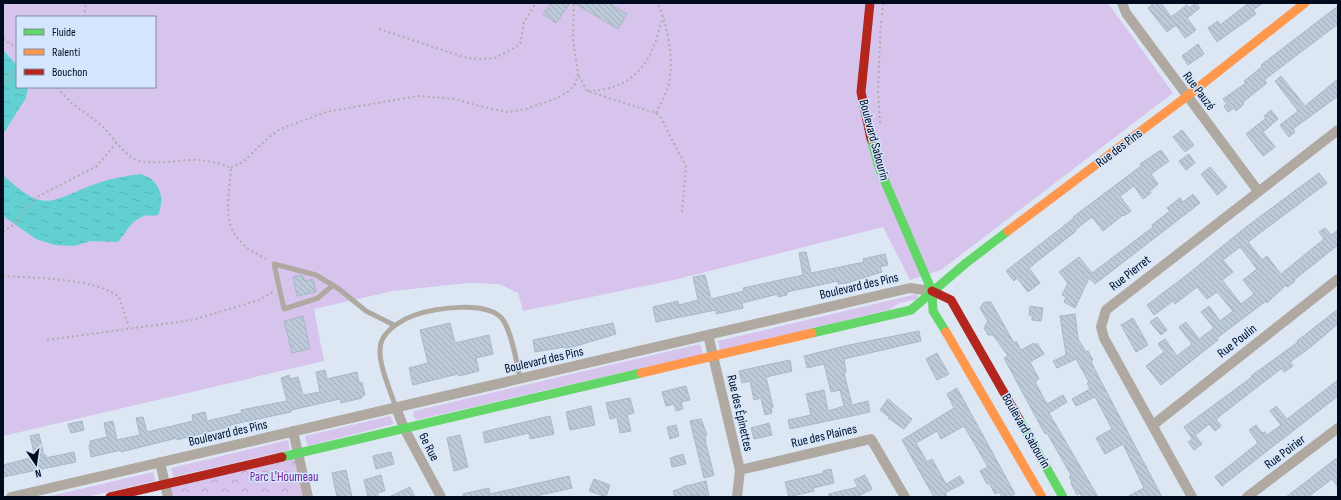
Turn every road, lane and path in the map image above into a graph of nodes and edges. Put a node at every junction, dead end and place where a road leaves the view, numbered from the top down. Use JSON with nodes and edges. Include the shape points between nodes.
{"nodes":[{"id":1,"x":86,"y":3,"type":"edge"},
{"id":2,"x":536,"y":3,"type":"edge"},
{"id":3,"x":574,"y":3,"type":"edge"},
{"id":4,"x":658,"y":3,"type":"edge"},
{"id":5,"x":870,"y":3,"type":"edge"},
{"id":6,"x":883,"y":3,"type":"edge"},
{"id":7,"x":1305,"y":3,"type":"edge"},
{"id":8,"x":1122,"y":4,"type":"edge"},
{"id":9,"x":663,"y":15,"type":"junction"},
{"id":10,"x":84,"y":16,"type":"edge"},
{"id":11,"x":379,"y":29,"type":"dead end"},
{"id":12,"x":3,"y":39,"type":"edge"},
{"id":13,"x":16,"y":47,"type":"edge"},
{"id":14,"x":16,"y":69,"type":"edge"},
{"id":15,"x":578,"y":74,"type":"junction"},
{"id":16,"x":3,"y":85,"type":"edge"},
{"id":17,"x":59,"y":88,"type":"edge"},
{"id":18,"x":587,"y":91,"type":"junction"},
{"id":19,"x":1186,"y":97,"type":"junction"},
{"id":20,"x":656,"y":112,"type":"junction"},
{"id":21,"x":880,"y":128,"type":"dead end"},
{"id":22,"x":1338,"y":130,"type":"edge"},
{"id":23,"x":117,"y":142,"type":"junction"},
{"id":24,"x":231,"y":168,"type":"junction"},
{"id":25,"x":1258,"y":191,"type":"junction"},
{"id":26,"x":682,"y":214,"type":"dead end"},
{"id":27,"x":3,"y":232,"type":"edge"},
{"id":28,"x":274,"y":264,"type":"junction"},
{"id":29,"x":3,"y":276,"type":"edge"},
{"id":30,"x":1338,"y":279,"type":"edge"},
{"id":31,"x":333,"y":285,"type":"junction"},
{"id":32,"x":279,"y":286,"type":"junction"},
{"id":33,"x":932,"y":291,"type":"junction"},
{"id":34,"x":394,"y":325,"type":"junction"},
{"id":35,"x":130,"y":327,"type":"junction"},
{"id":36,"x":708,"y":335,"type":"junction"},
{"id":37,"x":46,"y":340,"type":"dead end"},
{"id":38,"x":714,"y":356,"type":"junction"},
{"id":39,"x":520,"y":378,"type":"junction"},
{"id":40,"x":396,"y":408,"type":"junction"},
{"id":41,"x":1153,"y":424,"type":"junction"},
{"id":42,"x":404,"y":428,"type":"junction"},
{"id":43,"x":1338,"y":428,"type":"edge"},
{"id":44,"x":293,"y":432,"type":"junction"},
{"id":45,"x":298,"y":453,"type":"junction"},
{"id":46,"x":160,"y":462,"type":"junction"},
{"id":47,"x":740,"y":470,"type":"junction"},
{"id":48,"x":165,"y":484,"type":"junction"},
{"id":49,"x":11,"y":497,"type":"edge"},
{"id":50,"x":110,"y":497,"type":"edge"},
{"id":51,"x":168,"y":497,"type":"edge"},
{"id":52,"x":308,"y":497,"type":"edge"},
{"id":53,"x":441,"y":497,"type":"edge"},
{"id":54,"x":737,"y":497,"type":"edge"},
{"id":55,"x":905,"y":497,"type":"edge"},
{"id":56,"x":1042,"y":497,"type":"edge"},
{"id":57,"x":1063,"y":497,"type":"edge"},
{"id":58,"x":1192,"y":497,"type":"edge"},
{"id":59,"x":1247,"y":497,"type":"edge"}],
"edges":[{"from":1,"to":10,"type":"path"},
{"from":2,"to":11,"type":"path","via":[[524,22],[520,45],[489,60],[467,58]]},
{"from":3,"to":15,"type":"path","via":[[573,40]]},
{"from":4,"to":9,"type":"path"},
{"from":5,"to":33,"type":"street","name":"Boulevard Sabourin","via":[[861,92],[869,132],[880,170]]},
{"from":6,"to":21,"type":"path","name":"Boulevard Sabourin","via":[[878,89]]},
{"from":7,"to":19,"type":"street","name":"Rue des Pins"},
{"from":8,"to":19,"type":"street","name":"Rue Pauzé"},
{"from":9,"to":18,"type":"path","via":[[658,37],[640,70],[618,86]]},
{"from":9,"to":20,"type":"path","via":[[670,51],[670,73],[668,87]]},
{"from":12,"to":13,"type":"path"},
{"from":14,"to":16,"type":"path","via":[[8,76],[11,79]]},
{"from":15,"to":18,"type":"path"},
{"from":15,"to":24,"type":"path","via":[[575,84],[569,91],[526,109],[501,111],[456,99],[418,96],[326,112],[280,129],[244,161]]},
{"from":17,"to":23,"type":"path","via":[[65,97],[103,127]]},
{"from":18,"to":20,"type":"path"},
{"from":19,"to":25,"type":"street","name":"Rue Pauzé"},
{"from":19,"to":33,"type":"street","name":"Rue des Pins"},
{"from":20,"to":26,"type":"path","via":[[686,166]]},
{"from":22,"to":25,"type":"street","name":"Rue Pierret"},
{"from":23,"to":24,"type":"path","via":[[138,161],[192,159],[220,163]]},
{"from":23,"to":27,"type":"path","via":[[97,166],[37,197],[13,225]]},
{"from":24,"to":28,"type":"path","via":[[228,210],[230,228],[244,246]]},
{"from":25,"to":41,"type":"street","name":"Rue Pierret","via":[[1106,310],[1101,326],[1104,338]]},
{"from":28,"to":31,"type":"lane","via":[[316,275]]},
{"from":28,"to":32,"type":"lane"},
{"from":29,"to":35,"type":"path","via":[[72,281],[108,291],[119,297]]},
{"from":30,"to":41,"type":"street","name":"Rue Poulin"},
{"from":31,"to":32,"type":"lane","via":[[318,298],[284,309]]},
{"from":31,"to":34,"type":"lane","via":[[366,311]]},
{"from":32,"to":35,"type":"path","via":[[259,300],[223,312],[167,325]]},
{"from":33,"to":36,"type":"street","name":"Boulevard des Pins","via":[[910,288]]},
{"from":33,"to":38,"type":"street","via":[[912,310]]},
{"from":33,"to":56,"type":"street","name":"Boulevard Sabourin","via":[[933,311]]},
{"from":33,"to":57,"type":"street","name":"Boulevard Sabourin","via":[[951,300]]},
{"from":34,"to":39,"type":"lane","via":[[415,315],[438,310],[470,307],[489,310],[503,319]]},
{"from":34,"to":40,"type":"lane","via":[[381,340],[380,359]]},
{"from":35,"to":37,"type":"path"},
{"from":36,"to":38,"type":"street","name":"Rue des Épinettes"},
{"from":36,"to":39,"type":"street","name":"Boulevard des Pins"},
{"from":38,"to":42,"type":"street"},
{"from":38,"to":47,"type":"street","name":"Rue des Épinettes"},
{"from":39,"to":40,"type":"street","name":"Boulevard des Pins"},
{"from":40,"to":42,"type":"street","name":"6e Rue"},
{"from":40,"to":44,"type":"street","name":"Boulevard des Pins"},
{"from":41,"to":58,"type":"street","name":"Rue Pierret"},
{"from":42,"to":45,"type":"street"},
{"from":42,"to":53,"type":"street","name":"6e Rue"},
{"from":43,"to":59,"type":"street","name":"Rue Poirier"},
{"from":44,"to":45,"type":"street"},
{"from":44,"to":46,"type":"street","name":"Boulevard des Pins"},
{"from":45,"to":48,"type":"street"},
{"from":45,"to":52,"type":"street"},
{"from":46,"to":48,"type":"street"},
{"from":46,"to":49,"type":"street","name":"Boulevard des Pins"},
{"from":47,"to":54,"type":"street","name":"Rue des Épinettes"},
{"from":47,"to":55,"type":"street","name":"Rue des Plaines","via":[[871,438]]},
{"from":48,"to":50,"type":"street"},
{"from":48,"to":51,"type":"street"}]}
